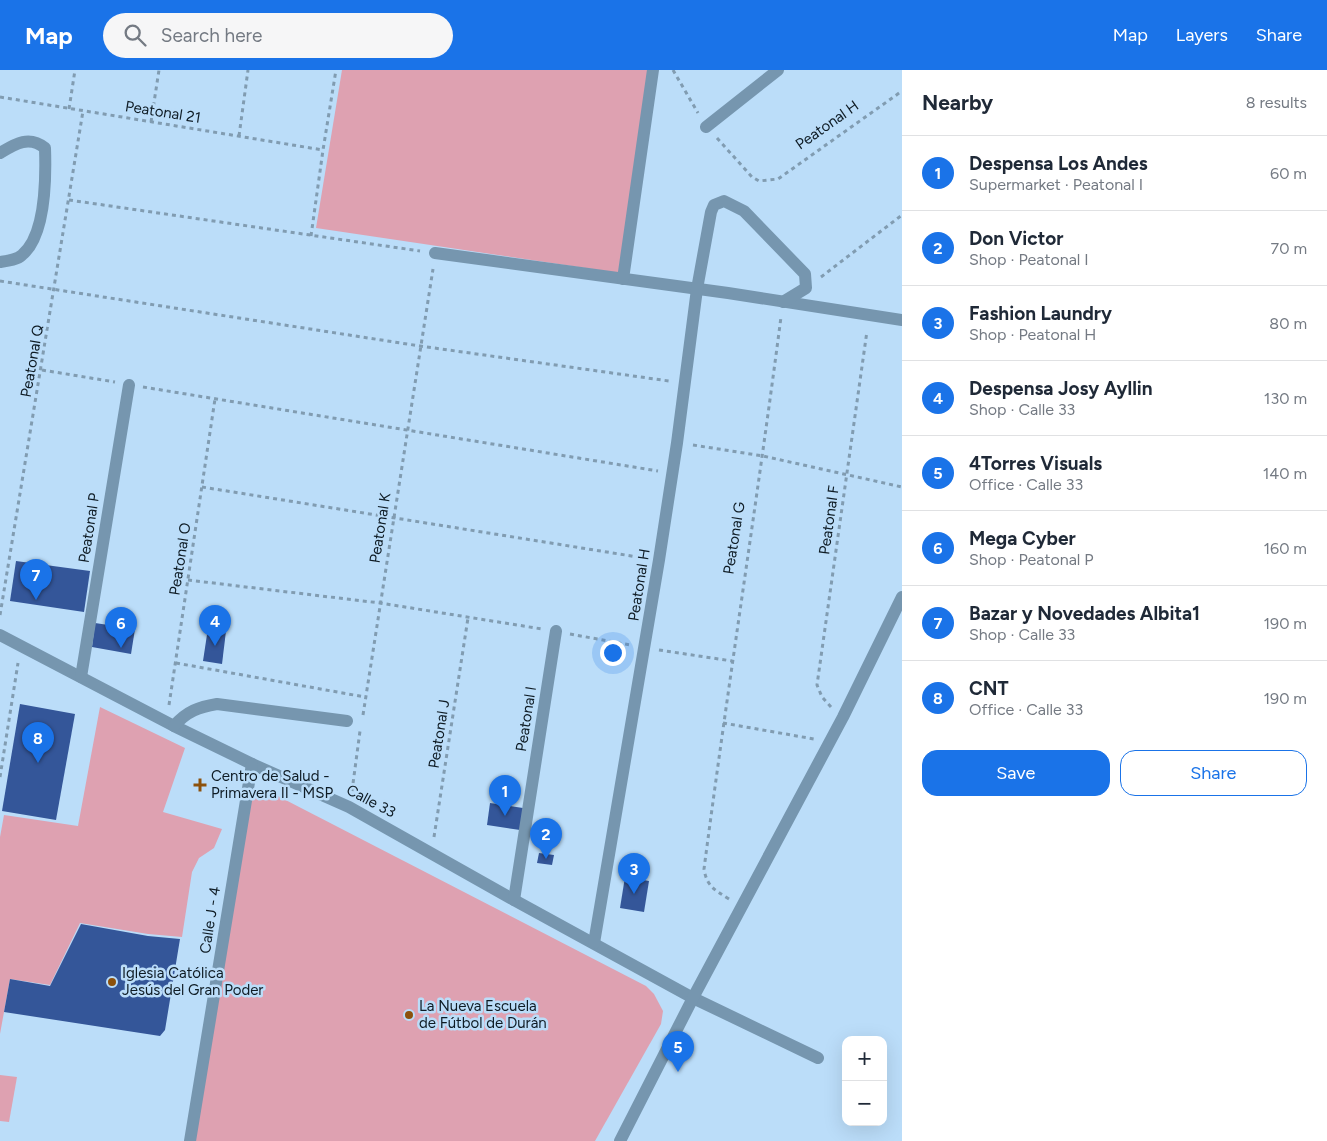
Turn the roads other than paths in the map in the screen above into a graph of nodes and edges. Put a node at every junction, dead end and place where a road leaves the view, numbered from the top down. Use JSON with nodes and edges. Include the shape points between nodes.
{"nodes":[{"id":1,"x":653,"y":70,"type":"edge"},
{"id":2,"x":778,"y":70,"type":"edge"},
{"id":3,"x":706,"y":127,"type":"dead end"},
{"id":4,"x":0,"y":153,"type":"edge"},
{"id":5,"x":435,"y":253,"type":"road end"},
{"id":6,"x":0,"y":262,"type":"edge"},
{"id":7,"x":623,"y":279,"type":"junction"},
{"id":8,"x":697,"y":289,"type":"junction"},
{"id":9,"x":783,"y":302,"type":"junction"},
{"id":10,"x":902,"y":320,"type":"edge"},
{"id":11,"x":129,"y":385,"type":"road end"},
{"id":12,"x":902,"y":596,"type":"edge"},
{"id":13,"x":556,"y":631,"type":"road end"},
{"id":14,"x":0,"y":635,"type":"edge"},
{"id":15,"x":81,"y":677,"type":"junction"},
{"id":16,"x":347,"y":721,"type":"dead end"},
{"id":17,"x":170,"y":724,"type":"junction"},
{"id":18,"x":252,"y":764,"type":"junction"},
{"id":19,"x":514,"y":900,"type":"junction"},
{"id":20,"x":594,"y":944,"type":"junction"},
{"id":21,"x":693,"y":998,"type":"junction"},
{"id":22,"x":818,"y":1058,"type":"dead end"},
{"id":23,"x":190,"y":1141,"type":"edge"},
{"id":24,"x":620,"y":1141,"type":"edge"}],
"edges":[{"from":1,"to":7,"type":"street"},
{"from":2,"to":3,"type":"street"},
{"from":4,"to":6,"type":"street","via":[[20,142],[39,143],[44,148],[46,178],[31,246],[20,257]]},
{"from":5,"to":7,"type":"street"},
{"from":7,"to":8,"type":"street"},
{"from":8,"to":9,"type":"street"},
{"from":8,"to":9,"type":"street","name":"Peatonal H","via":[[714,205],[724,201],[744,211],[805,274],[806,288]]},
{"from":8,"to":20,"type":"street","name":"Peatonal H","via":[[659,560]]},
{"from":9,"to":10,"type":"street"},
{"from":11,"to":15,"type":"street","name":"Peatonal P"},
{"from":12,"to":21,"type":"street","via":[[843,717]]},
{"from":13,"to":19,"type":"street","name":"Peatonal I"},
{"from":14,"to":15,"type":"street","name":"Calle 33"},
{"from":15,"to":17,"type":"street","name":"Calle 33"},
{"from":16,"to":17,"type":"street","via":[[217,704],[199,706]]},
{"from":17,"to":18,"type":"street","name":"Calle 33"},
{"from":18,"to":19,"type":"street","name":"Calle 33","via":[[349,807]]},
{"from":18,"to":23,"type":"street","name":"Calle J - 4"},
{"from":19,"to":20,"type":"street","name":"Calle 33"},
{"from":20,"to":21,"type":"street","name":"Calle 33"},
{"from":21,"to":22,"type":"street","name":"Calle 33"},
{"from":21,"to":24,"type":"street"}]}
